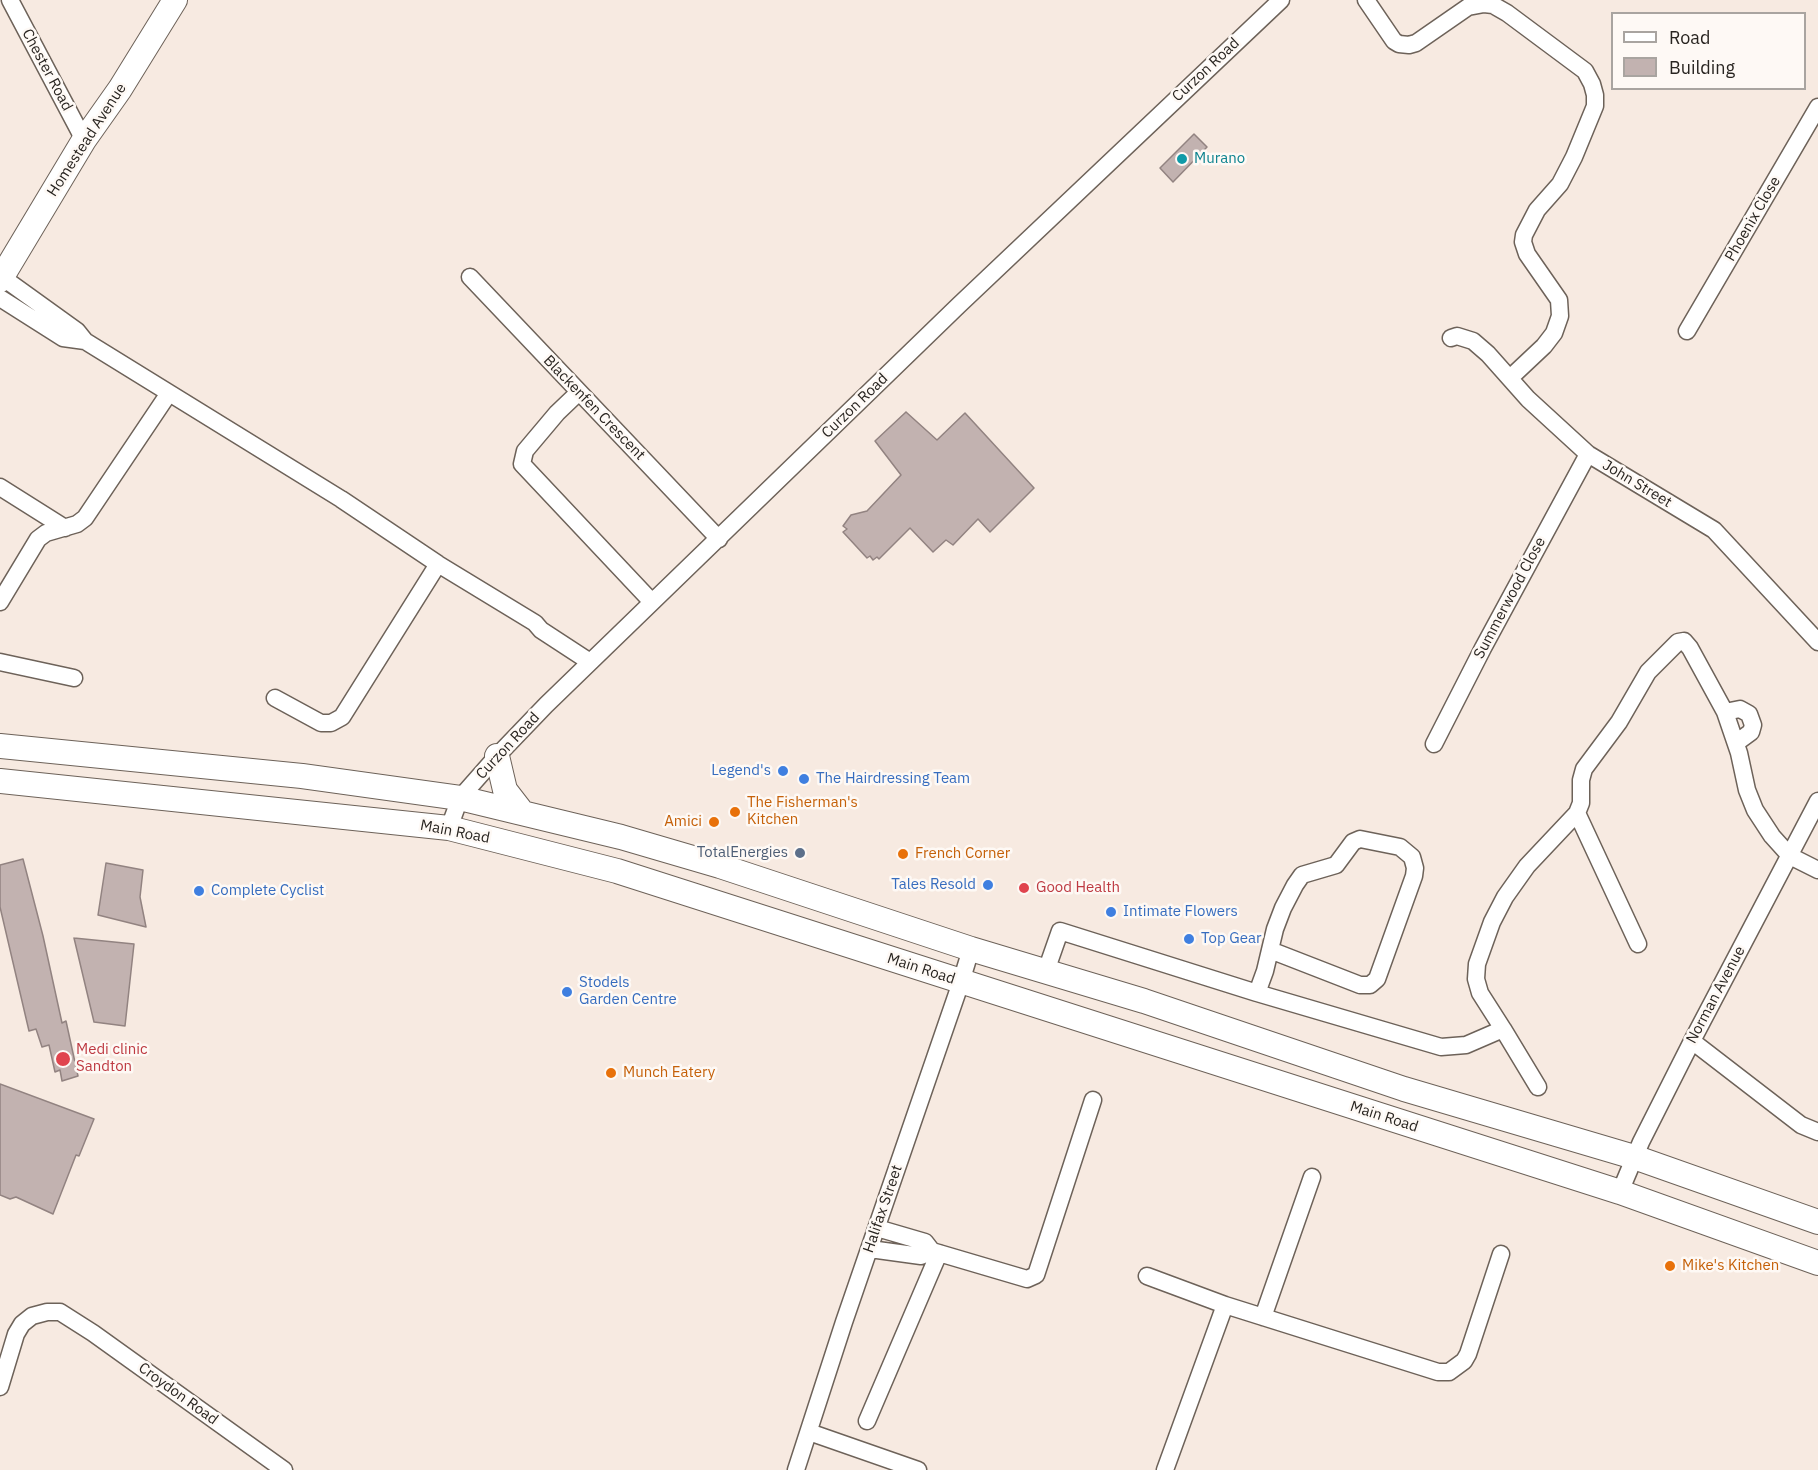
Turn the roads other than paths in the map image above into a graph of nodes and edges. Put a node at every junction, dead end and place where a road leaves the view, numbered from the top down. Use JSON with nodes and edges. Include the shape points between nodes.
{"nodes":[{"id":1,"x":10,"y":0,"type":"edge"},
{"id":2,"x":175,"y":0,"type":"edge"},
{"id":3,"x":1281,"y":0,"type":"edge"},
{"id":4,"x":1366,"y":0,"type":"edge"},
{"id":5,"x":1818,"y":107,"type":"edge"},
{"id":6,"x":84,"y":140,"type":"junction"},
{"id":7,"x":470,"y":277,"type":"dead end"},
{"id":8,"x":1,"y":285,"type":"edge"},
{"id":9,"x":1687,"y":331,"type":"dead end"},
{"id":10,"x":1451,"y":338,"type":"dead end"},
{"id":11,"x":1510,"y":378,"type":"junction"},
{"id":12,"x":579,"y":392,"type":"junction"},
{"id":13,"x":168,"y":393,"type":"junction"},
{"id":14,"x":1588,"y":454,"type":"junction"},
{"id":15,"x":0,"y":487,"type":"edge"},
{"id":16,"x":64,"y":528,"type":"junction"},
{"id":17,"x":719,"y":539,"type":"junction"},
{"id":18,"x":438,"y":564,"type":"junction"},
{"id":19,"x":651,"y":601,"type":"junction"},
{"id":20,"x":0,"y":602,"type":"edge"},
{"id":21,"x":1818,"y":642,"type":"edge"},
{"id":22,"x":593,"y":659,"type":"junction"},
{"id":23,"x":0,"y":662,"type":"edge"},
{"id":24,"x":74,"y":678,"type":"dead end"},
{"id":25,"x":275,"y":698,"type":"dead end"},
{"id":26,"x":1434,"y":744,"type":"dead end"},
{"id":27,"x":0,"y":746,"type":"edge"},
{"id":28,"x":496,"y":756,"type":"junction"},
{"id":29,"x":0,"y":781,"type":"edge"},
{"id":30,"x":460,"y":798,"type":"junction"},
{"id":31,"x":1818,"y":801,"type":"edge"},
{"id":32,"x":522,"y":812,"type":"junction"},
{"id":33,"x":1577,"y":813,"type":"junction"},
{"id":34,"x":449,"y":828,"type":"junction"},
{"id":35,"x":1790,"y":856,"type":"junction"},
{"id":36,"x":1818,"y":870,"type":"edge"},
{"id":37,"x":1638,"y":944,"type":"dead end"},
{"id":38,"x":970,"y":949,"type":"junction"},
{"id":39,"x":1270,"y":950,"type":"junction"},
{"id":40,"x":1046,"y":971,"type":"junction"},
{"id":41,"x":961,"y":982,"type":"junction"},
{"id":42,"x":1257,"y":993,"type":"junction"},
{"id":43,"x":1503,"y":1029,"type":"junction"},
{"id":44,"x":1692,"y":1041,"type":"junction"},
{"id":45,"x":1538,"y":1087,"type":"dead end"},
{"id":46,"x":1093,"y":1100,"type":"dead end"},
{"id":47,"x":1818,"y":1132,"type":"edge"},
{"id":48,"x":1634,"y":1157,"type":"junction"},
{"id":49,"x":1312,"y":1177,"type":"dead end"},
{"id":50,"x":1620,"y":1192,"type":"junction"},
{"id":51,"x":1818,"y":1222,"type":"edge"},
{"id":52,"x":877,"y":1228,"type":"junction"},
{"id":53,"x":870,"y":1249,"type":"junction"},
{"id":54,"x":936,"y":1252,"type":"junction"},
{"id":55,"x":1501,"y":1254,"type":"dead end"},
{"id":56,"x":1818,"y":1263,"type":"edge"},
{"id":57,"x":1147,"y":1276,"type":"dead end"},
{"id":58,"x":1225,"y":1305,"type":"junction"},
{"id":59,"x":1263,"y":1317,"type":"junction"},
{"id":60,"x":0,"y":1387,"type":"edge"},
{"id":61,"x":867,"y":1421,"type":"dead end"},
{"id":62,"x":809,"y":1432,"type":"junction"},
{"id":63,"x":284,"y":1470,"type":"edge"},
{"id":64,"x":796,"y":1470,"type":"edge"},
{"id":65,"x":918,"y":1470,"type":"edge"},
{"id":66,"x":1165,"y":1470,"type":"edge"}],
"edges":[{"from":1,"to":6,"type":"street","name":"Chester Road"},
{"from":2,"to":6,"type":"main road","name":"Homestead Avenue"},
{"from":3,"to":17,"type":"street","name":"Curzon Road"},
{"from":4,"to":11,"type":"street","via":[[1394,41],[1409,45],[1468,7],[1493,5],[1585,71],[1592,84],[1595,106],[1585,132],[1560,184],[1537,210],[1523,242],[1559,300],[1560,316],[1544,346]]},
{"from":5,"to":9,"type":"street","name":"Phoenix Close"},
{"from":6,"to":8,"type":"main road","name":"Homestead Avenue"},
{"from":7,"to":12,"type":"street","name":"Blackenfen Crescent"},
{"from":8,"to":13,"type":"street"},
{"from":10,"to":11,"type":"street","name":"John Street","via":[[1473,341]]},
{"from":11,"to":14,"type":"street","name":"John Street"},
{"from":12,"to":17,"type":"street","name":"Blackenfen Crescent"},
{"from":12,"to":19,"type":"street","via":[[525,451],[522,464]]},
{"from":13,"to":16,"type":"street","via":[[85,518]]},
{"from":13,"to":18,"type":"street","via":[[341,499]]},
{"from":14,"to":21,"type":"street","name":"John Street","via":[[1714,530]]},
{"from":14,"to":26,"type":"street","name":"Summerwood Close"},
{"from":15,"to":16,"type":"street"},
{"from":16,"to":20,"type":"street","via":[[38,539]]},
{"from":17,"to":19,"type":"street","name":"Curzon Road"},
{"from":18,"to":22,"type":"street","via":[[535,623],[545,622]]},
{"from":18,"to":25,"type":"street","via":[[342,717],[321,723]]},
{"from":19,"to":22,"type":"street","name":"Curzon Road"},
{"from":22,"to":28,"type":"street","name":"Curzon Road"},
{"from":23,"to":24,"type":"street"},
{"from":27,"to":30,"type":"main road","via":[[302,776]]},
{"from":28,"to":30,"type":"street","name":"Curzon Road"},
{"from":28,"to":32,"type":"main road","via":[[505,790]]},
{"from":29,"to":34,"type":"main road","name":"Main Road"},
{"from":30,"to":32,"type":"main road"},
{"from":30,"to":34,"type":"street","name":"Curzon Road"},
{"from":31,"to":35,"type":"street","name":"Norman Avenue"},
{"from":32,"to":38,"type":"main road","via":[[720,866]]},
{"from":33,"to":35,"type":"street","via":[[1584,769],[1619,722],[1648,672],[1678,642],[1684,641],[1725,712],[1751,802]]},
{"from":33,"to":37,"type":"street"},
{"from":33,"to":43,"type":"street","via":[[1527,867],[1506,897],[1479,957],[1475,973],[1480,993]]},
{"from":34,"to":41,"type":"main road","name":"Main Road","via":[[617,871]]},
{"from":35,"to":36,"type":"street"},
{"from":35,"to":44,"type":"street","name":"Norman Avenue"},
{"from":38,"to":40,"type":"main road"},
{"from":38,"to":41,"type":"street","name":"Halifax Street"},
{"from":39,"to":39,"type":"street","via":[[1283,908],[1305,873],[1336,865],[1353,842],[1360,840],[1400,847],[1412,857],[1414,876],[1377,979],[1371,985],[1360,986]]},
{"from":39,"to":42,"type":"street"},
{"from":40,"to":42,"type":"street","via":[[1060,931]]},
{"from":40,"to":48,"type":"main road","via":[[1404,1089]]},
{"from":41,"to":50,"type":"main road","name":"Main Road"},
{"from":41,"to":52,"type":"street","name":"Halifax Street"},
{"from":42,"to":43,"type":"street","via":[[1441,1047],[1466,1045]]},
{"from":43,"to":45,"type":"street"},
{"from":44,"to":47,"type":"street","via":[[1801,1125]]},
{"from":44,"to":48,"type":"street","name":"Norman Avenue"},
{"from":46,"to":54,"type":"street","via":[[1036,1275],[1027,1279]]},
{"from":48,"to":50,"type":"street","name":"Norman Avenue"},
{"from":48,"to":51,"type":"main road"},
{"from":49,"to":59,"type":"street"},
{"from":50,"to":56,"type":"main road","name":"Main Road"},
{"from":52,"to":53,"type":"street","name":"Halifax Street"},
{"from":52,"to":54,"type":"street","via":[[925,1242]]},
{"from":53,"to":54,"type":"street","via":[[921,1256]]},
{"from":53,"to":62,"type":"street","name":"Halifax Street"},
{"from":54,"to":61,"type":"street"},
{"from":55,"to":59,"type":"street","via":[[1468,1354],[1449,1372],[1438,1372]]},
{"from":57,"to":58,"type":"street"},
{"from":58,"to":59,"type":"street"},
{"from":58,"to":66,"type":"street"},
{"from":60,"to":63,"type":"street","name":"Croydon Road","via":[[22,1324],[32,1316],[60,1312]]},
{"from":62,"to":64,"type":"street","name":"Halifax Street"},
{"from":62,"to":65,"type":"street"}]}
